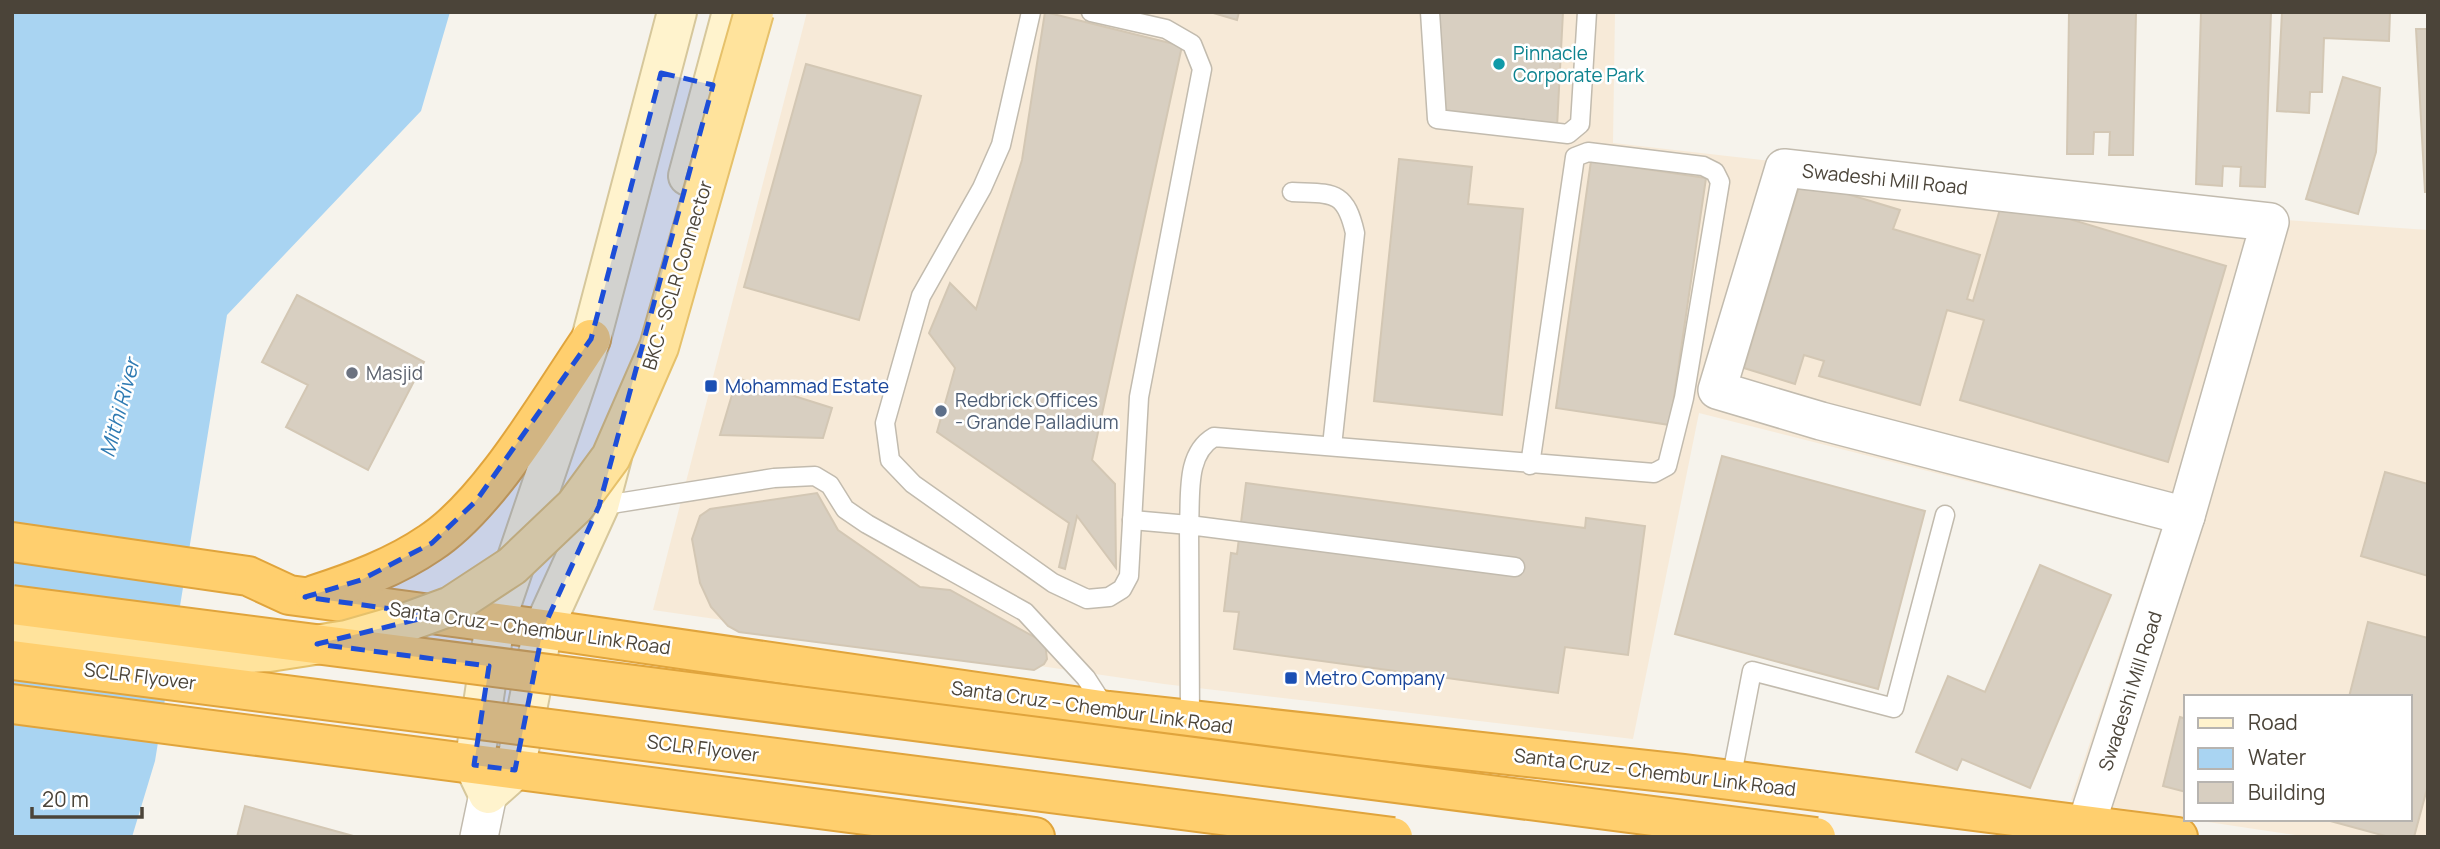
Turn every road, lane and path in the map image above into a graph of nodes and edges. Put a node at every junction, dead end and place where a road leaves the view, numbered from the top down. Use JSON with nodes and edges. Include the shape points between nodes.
{"nodes":[{"id":1,"x":677,"y":12,"type":"edge"},
{"id":2,"x":732,"y":12,"type":"edge"},
{"id":3,"x":754,"y":12,"type":"edge"},
{"id":4,"x":1031,"y":12,"type":"edge"},
{"id":5,"x":1091,"y":12,"type":"edge"},
{"id":6,"x":1430,"y":12,"type":"edge"},
{"id":7,"x":1587,"y":12,"type":"edge"},
{"id":8,"x":662,"y":73,"type":"junction"},
{"id":9,"x":713,"y":85,"type":"junction"},
{"id":10,"x":1292,"y":192,"type":"dead end"},
{"id":11,"x":591,"y":339,"type":"junction"},
{"id":12,"x":1332,"y":446,"type":"junction"},
{"id":13,"x":1530,"y":465,"type":"junction"},
{"id":14,"x":599,"y":506,"type":"junction"},
{"id":15,"x":1945,"y":515,"type":"dead end"},
{"id":16,"x":2186,"y":516,"type":"junction"},
{"id":17,"x":1132,"y":520,"type":"junction"},
{"id":18,"x":1189,"y":525,"type":"junction"},
{"id":19,"x":12,"y":542,"type":"edge"},
{"id":20,"x":1515,"y":567,"type":"dead end"},
{"id":21,"x":12,"y":568,"type":"edge"},
{"id":22,"x":247,"y":589,"type":"junction"},
{"id":23,"x":297,"y":596,"type":"junction"},
{"id":24,"x":12,"y":605,"type":"edge"},
{"id":25,"x":495,"y":623,"type":"junction"},
{"id":26,"x":543,"y":629,"type":"junction"},
{"id":27,"x":12,"y":633,"type":"edge"},
{"id":28,"x":12,"y":660,"type":"edge"},
{"id":29,"x":12,"y":704,"type":"edge"},
{"id":30,"x":1108,"y":711,"type":"junction"},
{"id":31,"x":1189,"y":722,"type":"junction"},
{"id":32,"x":493,"y":776,"type":"junction"},
{"id":33,"x":1731,"y":780,"type":"junction"},
{"id":34,"x":2086,"y":825,"type":"junction"},
{"id":35,"x":479,"y":837,"type":"edge"},
{"id":36,"x":1035,"y":837,"type":"edge"},
{"id":37,"x":1393,"y":837,"type":"edge"},
{"id":38,"x":1816,"y":837,"type":"edge"},
{"id":39,"x":2178,"y":837,"type":"edge"}],
"edges":[{"from":1,"to":8,"type":"main road"},
{"from":2,"to":9,"type":"main road"},
{"from":3,"to":27,"type":"main road","name":"BKC - SCLR Connector","bridge":true,"via":[[659,347],[611,457],[575,506],[512,566],[451,606],[399,625],[346,640],[269,652],[190,656]]},
{"from":4,"to":17,"type":"lane","via":[[1001,145],[921,296],[884,423],[890,460],[913,484],[1053,583],[1087,599],[1109,597],[1122,589],[1129,576]]},
{"from":5,"to":17,"type":"lane","via":[[1166,29],[1192,44],[1202,69],[1139,397]]},
{"from":6,"to":7,"type":"lane","via":[[1437,119],[1568,134],[1580,124]]},
{"from":8,"to":9,"type":"main road"},
{"from":8,"to":11,"type":"main road"},
{"from":9,"to":14,"type":"main road"},
{"from":10,"to":12,"type":"lane","via":[[1334,194],[1350,210],[1355,233]]},
{"from":11,"to":23,"type":"highway","via":[[509,459],[476,501],[432,543],[361,579]]},
{"from":11,"to":25,"type":"main road"},
{"from":12,"to":13,"type":"lane"},
{"from":12,"to":18,"type":"lane","via":[[1214,438],[1202,444],[1195,457]]},
{"from":13,"to":13,"type":"lane","via":[[1654,473],[1667,466],[1684,398],[1716,209],[1720,182],[1715,172],[1703,166],[1588,152],[1575,157]]},
{"from":14,"to":26,"type":"main road"},
{"from":14,"to":30,"type":"lane","via":[[774,478],[815,476],[830,485],[845,509],[867,524],[1025,612],[1079,670]]},
{"from":15,"to":33,"type":"lane","via":[[1894,708],[1752,671]]},
{"from":16,"to":16,"type":"street","name":"Swadeshi Mill Road","via":[[1717,390],[1784,168],[2270,222]]},
{"from":16,"to":34,"type":"street","name":"Swadeshi Mill Road"},
{"from":17,"to":18,"type":"lane"},
{"from":18,"to":20,"type":"lane"},
{"from":18,"to":31,"type":"lane"},
{"from":19,"to":22,"type":"highway","name":"Santa Cruz – Chembur Link Road"},
{"from":21,"to":22,"type":"highway"},
{"from":22,"to":23,"type":"highway","name":"Santa Cruz – Chembur Link Road"},
{"from":23,"to":25,"type":"highway","name":"Santa Cruz – Chembur Link Road"},
{"from":24,"to":38,"type":"highway","bridge":true},
{"from":25,"to":26,"type":"highway","name":"Santa Cruz – Chembur Link Road"},
{"from":25,"to":32,"type":"main road"},
{"from":26,"to":30,"type":"highway","name":"Santa Cruz – Chembur Link Road"},
{"from":26,"to":32,"type":"main road"},
{"from":28,"to":37,"type":"highway","name":"SCLR Flyover","bridge":true},
{"from":29,"to":32,"type":"highway"},
{"from":30,"to":31,"type":"highway","name":"Santa Cruz – Chembur Link Road"},
{"from":31,"to":33,"type":"highway","name":"Santa Cruz – Chembur Link Road"},
{"from":32,"to":35,"type":"street"},
{"from":32,"to":36,"type":"highway"},
{"from":33,"to":34,"type":"highway","name":"Santa Cruz – Chembur Link Road"},
{"from":34,"to":39,"type":"highway","name":"Santa Cruz – Chembur Link Road"}]}
